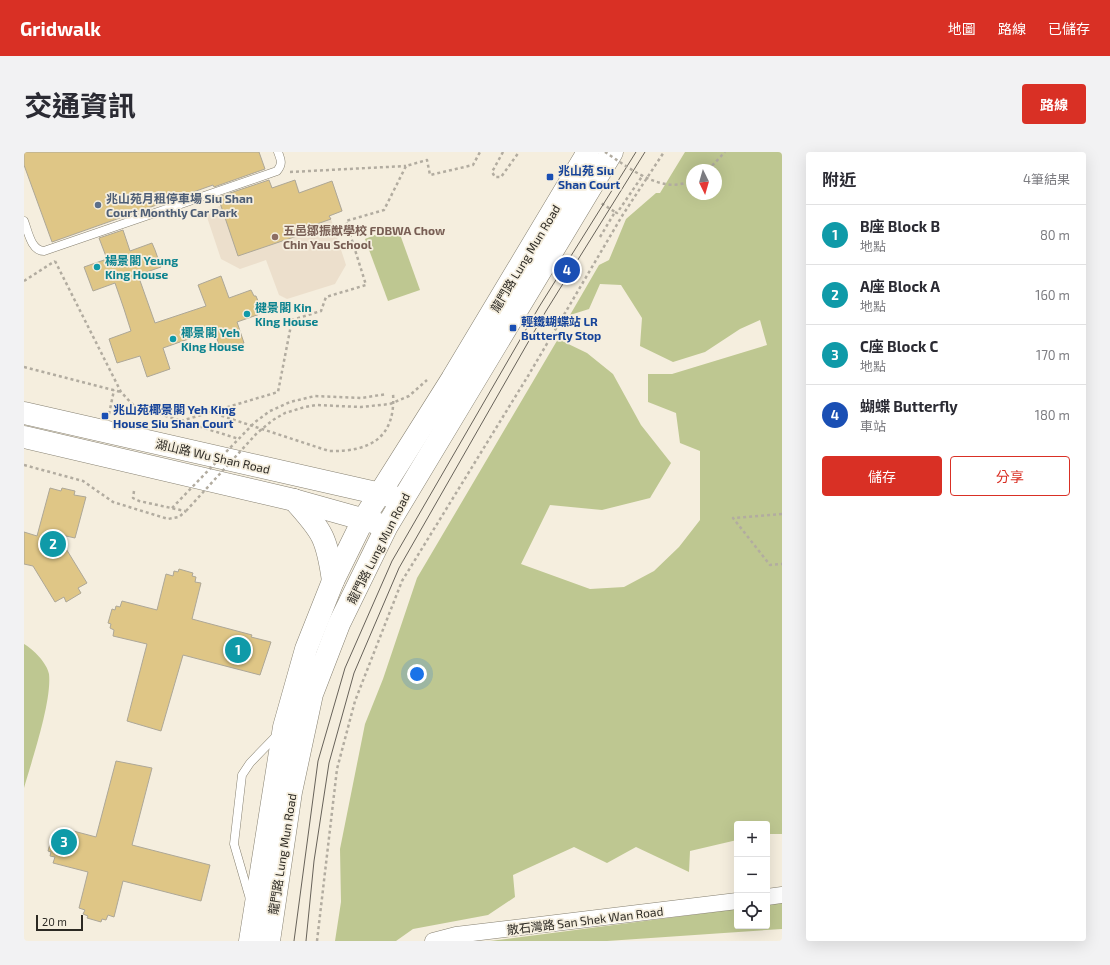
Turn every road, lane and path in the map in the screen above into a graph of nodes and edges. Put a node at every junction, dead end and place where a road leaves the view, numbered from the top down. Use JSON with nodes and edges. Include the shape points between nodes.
{"nodes":[{"id":1,"x":278,"y":152,"type":"edge"},
{"id":2,"x":480,"y":152,"type":"edge"},
{"id":3,"x":503,"y":152,"type":"edge"},
{"id":4,"x":519,"y":152,"type":"edge"},
{"id":5,"x":588,"y":152,"type":"edge"},
{"id":6,"x":604,"y":152,"type":"edge"},
{"id":7,"x":612,"y":152,"type":"edge"},
{"id":8,"x":664,"y":152,"type":"edge"},
{"id":9,"x":725,"y":152,"type":"edge"},
{"id":10,"x":714,"y":164,"type":"edge"},
{"id":11,"x":642,"y":175,"type":"junction"},
{"id":12,"x":686,"y":183,"type":"edge"},
{"id":13,"x":599,"y":201,"type":"dead end"},
{"id":14,"x":616,"y":212,"type":"junction"},
{"id":15,"x":622,"y":216,"type":"junction"},
{"id":16,"x":24,"y":221,"type":"edge"},
{"id":17,"x":600,"y":237,"type":"dead end"},
{"id":18,"x":50,"y":248,"type":"junction"},
{"id":19,"x":24,"y":366,"type":"edge"},
{"id":20,"x":430,"y":376,"type":"dead end"},
{"id":21,"x":114,"y":390,"type":"junction"},
{"id":22,"x":121,"y":392,"type":"junction"},
{"id":23,"x":393,"y":393,"type":"dead end"},
{"id":24,"x":388,"y":394,"type":"dead end"},
{"id":25,"x":394,"y":403,"type":"junction"},
{"id":26,"x":210,"y":412,"type":"junction"},
{"id":27,"x":24,"y":413,"type":"edge"},
{"id":28,"x":109,"y":415,"type":"dead end"},
{"id":29,"x":181,"y":422,"type":"junction"},
{"id":30,"x":24,"y":437,"type":"edge"},
{"id":31,"x":239,"y":439,"type":"junction"},
{"id":32,"x":24,"y":466,"type":"edge"},
{"id":33,"x":134,"y":491,"type":"dead end"},
{"id":34,"x":380,"y":494,"type":"junction"},
{"id":35,"x":403,"y":499,"type":"junction"},
{"id":36,"x":294,"y":500,"type":"junction"},
{"id":37,"x":172,"y":508,"type":"junction"},
{"id":38,"x":186,"y":511,"type":"junction"},
{"id":39,"x":782,"y":514,"type":"edge"},
{"id":40,"x":363,"y":520,"type":"junction"},
{"id":41,"x":387,"y":526,"type":"junction"},
{"id":42,"x":782,"y":564,"type":"edge"},
{"id":43,"x":333,"y":581,"type":"junction"},
{"id":44,"x":284,"y":727,"type":"junction"},
{"id":45,"x":782,"y":895,"type":"edge"},
{"id":46,"x":770,"y":897,"type":"edge"},
{"id":47,"x":734,"y":901,"type":"edge"},
{"id":48,"x":254,"y":914,"type":"junction"},
{"id":49,"x":250,"y":941,"type":"edge"},
{"id":50,"x":269,"y":941,"type":"edge"},
{"id":51,"x":318,"y":941,"type":"edge"},
{"id":52,"x":433,"y":941,"type":"edge"}],
"edges":[{"from":1,"to":18,"type":"lane","via":[[282,162],[277,171]]},
{"from":2,"to":26,"type":"path","via":[[473,165],[430,175],[427,160],[406,166],[384,210],[346,221],[366,285],[326,297],[321,312],[292,320],[278,392]]},
{"from":3,"to":4,"type":"path","via":[[492,172],[495,177],[501,177],[506,173]]},
{"from":5,"to":34,"type":"main road","name":"龍門路 Lung Mun Road"},
{"from":6,"to":11,"type":"path","bridge":true},
{"from":7,"to":35,"type":"main road","name":"龍門路 Lung Mun Road"},
{"from":8,"to":15,"type":"path"},
{"from":9,"to":10,"type":"path"},
{"from":11,"to":12,"type":"path","bridge":true,"via":[[659,184]]},
{"from":11,"to":14,"type":"path"},
{"from":13,"to":14,"type":"path"},
{"from":14,"to":15,"type":"path"},
{"from":14,"to":17,"type":"path"},
{"from":15,"to":51,"type":"path","via":[[524,383],[402,580],[355,701],[338,769]]},
{"from":16,"to":18,"type":"lane","via":[[34,248],[38,251]]},
{"from":18,"to":22,"type":"path"},
{"from":19,"to":21,"type":"path"},
{"from":20,"to":25,"type":"path","via":[[418,389]]},
{"from":21,"to":22,"type":"path"},
{"from":21,"to":28,"type":"path"},
{"from":22,"to":29,"type":"path","via":[[134,406]]},
{"from":23,"to":25,"type":"path"},
{"from":24,"to":31,"type":"path","bridge":true,"via":[[361,398],[315,396],[290,402],[270,411]]},
{"from":25,"to":26,"type":"path","via":[[393,416],[381,436],[369,445],[350,452],[329,451]]},
{"from":25,"to":38,"type":"path","bridge":true,"via":[[361,407],[316,405],[285,413],[257,433]]},
{"from":26,"to":29,"type":"path"},
{"from":27,"to":34,"type":"main road","name":"湖山路 Wu Shan Road"},
{"from":29,"to":31,"type":"path"},
{"from":30,"to":36,"type":"main road","name":"湖山路 Wu Shan Road"},
{"from":31,"to":37,"type":"path","bridge":true},
{"from":32,"to":38,"type":"path","via":[[83,481],[113,502],[168,519],[178,517]]},
{"from":33,"to":37,"type":"path","via":[[133,498],[139,501]]},
{"from":34,"to":35,"type":"main road","name":"湖山路 Wu Shan Road"},
{"from":34,"to":40,"type":"main road","name":"龍門路 Lung Mun Road"},
{"from":35,"to":41,"type":"main road","name":"龍門路 Lung Mun Road"},
{"from":36,"to":40,"type":"main road","name":"湖山路 Wu Shan Road"},
{"from":36,"to":43,"type":"main road","via":[[313,520],[325,538]]},
{"from":37,"to":38,"type":"path"},
{"from":39,"to":42,"type":"path","via":[[733,518],[770,565]]},
{"from":40,"to":41,"type":"main road","name":"湖山路 Wu Shan Road"},
{"from":40,"to":43,"type":"main road","name":"龍門路 Lung Mun Road"},
{"from":41,"to":50,"type":"main road","name":"龍門路 Lung Mun Road","via":[[339,624],[312,694],[291,792]]},
{"from":43,"to":44,"type":"main road","name":"龍門路 Lung Mun Road","via":[[306,649]]},
{"from":44,"to":48,"type":"main road","name":"龍門路 Lung Mun Road"},
{"from":44,"to":48,"type":"lane","via":[[242,775],[234,844]]},
{"from":45,"to":46,"type":"street"},
{"from":47,"to":52,"type":"street","name":"散石灣路 San Shek Wan Road","via":[[456,935]]},
{"from":48,"to":49,"type":"main road","name":"龍門路 Lung Mun Road"}]}
